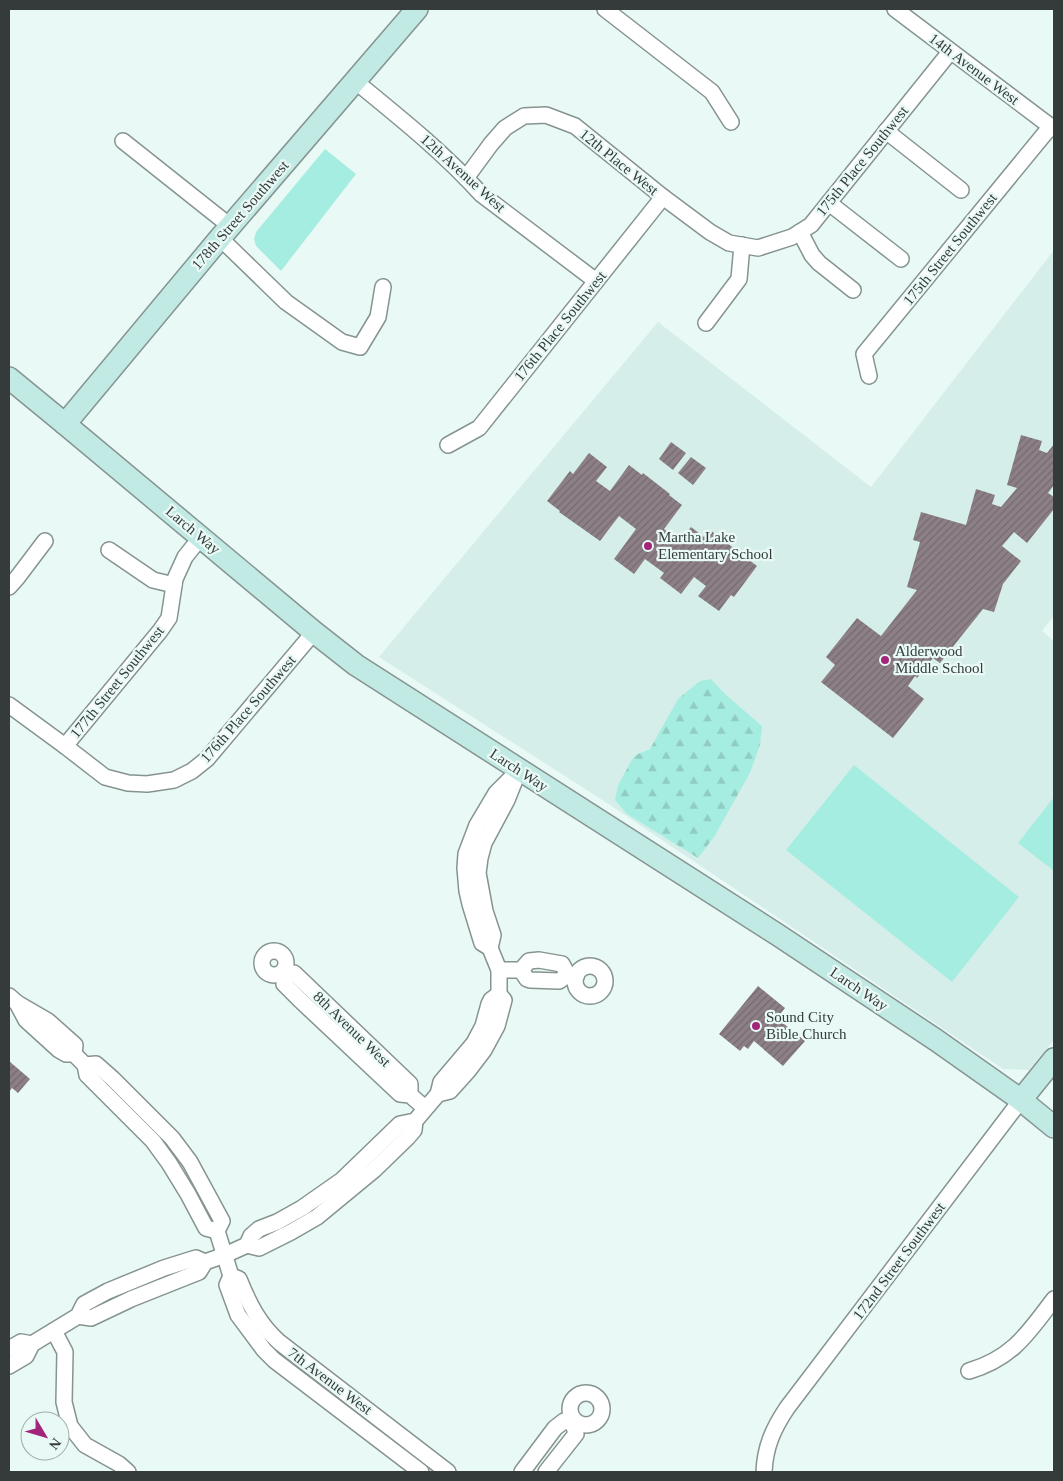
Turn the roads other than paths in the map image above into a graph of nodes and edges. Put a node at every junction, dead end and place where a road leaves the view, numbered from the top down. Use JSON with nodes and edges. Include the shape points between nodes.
{"nodes":[{"id":1,"x":416,"y":9,"type":"edge"},
{"id":2,"x":605,"y":9,"type":"edge"},
{"id":3,"x":894,"y":9,"type":"edge"},
{"id":4,"x":950,"y":52,"type":"junction"},
{"id":5,"x":355,"y":81,"type":"junction"},
{"id":6,"x":731,"y":122,"type":"dead end"},
{"id":7,"x":1053,"y":128,"type":"edge"},
{"id":8,"x":886,"y":131,"type":"junction"},
{"id":9,"x":123,"y":141,"type":"dead end"},
{"id":10,"x":466,"y":178,"type":"junction"},
{"id":11,"x":961,"y":190,"type":"dead end"},
{"id":12,"x":663,"y":197,"type":"junction"},
{"id":13,"x":829,"y":202,"type":"junction"},
{"id":14,"x":225,"y":232,"type":"junction"},
{"id":15,"x":800,"y":232,"type":"junction"},
{"id":16,"x":742,"y":245,"type":"junction"},
{"id":17,"x":758,"y":248,"type":"joint"},
{"id":18,"x":901,"y":259,"type":"dead end"},
{"id":19,"x":596,"y":281,"type":"junction"},
{"id":20,"x":383,"y":286,"type":"dead end"},
{"id":21,"x":853,"y":290,"type":"dead end"},
{"id":22,"x":706,"y":323,"type":"dead end"},
{"id":23,"x":869,"y":376,"type":"dead end"},
{"id":24,"x":9,"y":378,"type":"edge"},
{"id":25,"x":66,"y":424,"type":"junction"},
{"id":26,"x":448,"y":445,"type":"dead end"},
{"id":27,"x":201,"y":537,"type":"junction"},
{"id":28,"x":45,"y":540,"type":"dead end"},
{"id":29,"x":109,"y":550,"type":"dead end"},
{"id":30,"x":174,"y":585,"type":"junction"},
{"id":31,"x":9,"y":587,"type":"edge"},
{"id":32,"x":314,"y":632,"type":"junction"},
{"id":33,"x":9,"y":705,"type":"edge"},
{"id":34,"x":65,"y":746,"type":"junction"},
{"id":35,"x":519,"y":770,"type":"junction"},
{"id":36,"x":499,"y":970,"type":"junction"},
{"id":37,"x":284,"y":973,"type":"dead end"},
{"id":38,"x":572,"y":976,"type":"dead end"},
{"id":39,"x":13,"y":999,"type":"edge"},
{"id":40,"x":1054,"y":1059,"type":"edge"},
{"id":41,"x":1021,"y":1100,"type":"junction"},
{"id":42,"x":425,"y":1108,"type":"junction"},
{"id":43,"x":1054,"y":1127,"type":"edge"},
{"id":44,"x":225,"y":1255,"type":"junction"},
{"id":45,"x":232,"y":1276,"type":"junction"},
{"id":46,"x":1054,"y":1299,"type":"edge"},
{"id":47,"x":54,"y":1331,"type":"junction"},
{"id":48,"x":32,"y":1344,"type":"junction"},
{"id":49,"x":9,"y":1349,"type":"edge"},
{"id":50,"x":9,"y":1366,"type":"edge"},
{"id":51,"x":969,"y":1371,"type":"dead end"},
{"id":52,"x":128,"y":1472,"type":"edge"},
{"id":53,"x":421,"y":1472,"type":"edge"},
{"id":54,"x":448,"y":1472,"type":"edge"},
{"id":55,"x":522,"y":1472,"type":"edge"},
{"id":56,"x":546,"y":1472,"type":"edge"},
{"id":57,"x":764,"y":1472,"type":"edge"}],
"edges":[{"from":1,"to":5,"type":"main road","name":"178th Street Southwest"},
{"from":2,"to":6,"type":"street","via":[[712,92]]},
{"from":3,"to":4,"type":"street","name":"14th Avenue West"},
{"from":4,"to":7,"type":"street","name":"14th Avenue West"},
{"from":4,"to":8,"type":"street","name":"175th Place Southwest"},
{"from":5,"to":10,"type":"street","name":"12th Avenue West","via":[[428,141]]},
{"from":5,"to":14,"type":"main road","name":"178th Street Southwest"},
{"from":7,"to":23,"type":"street","name":"175th Street Southwest","via":[[864,354]]},
{"from":8,"to":11,"type":"street"},
{"from":8,"to":13,"type":"street","name":"175th Place Southwest"},
{"from":9,"to":14,"type":"street"},
{"from":10,"to":12,"type":"street","name":"12th Place West","via":[[505,128],[524,116],[546,115],[575,126]]},
{"from":10,"to":19,"type":"street","name":"12th Avenue West","via":[[481,194]]},
{"from":12,"to":16,"type":"street","name":"12th Place West","via":[[710,232]]},
{"from":12,"to":19,"type":"street","name":"176th Place Southwest"},
{"from":13,"to":15,"type":"street","name":"175th Place Southwest","via":[[811,225]]},
{"from":13,"to":18,"type":"street"},
{"from":14,"to":20,"type":"street","via":[[286,302],[342,342],[360,348],[378,317]]},
{"from":14,"to":25,"type":"main road","name":"178th Street Southwest"},
{"from":15,"to":17,"type":"street","name":"175th Place Southwest"},
{"from":15,"to":21,"type":"street","via":[[812,256]]},
{"from":16,"to":17,"type":"street","name":"12th Place West"},
{"from":16,"to":22,"type":"street","via":[[739,279]]},
{"from":19,"to":26,"type":"street","name":"176th Place Southwest","via":[[479,428]]},
{"from":24,"to":25,"type":"main road","name":"Larch Way"},
{"from":25,"to":27,"type":"main road","name":"Larch Way"},
{"from":27,"to":30,"type":"street","name":"177th Street Southwest","via":[[185,557]]},
{"from":27,"to":32,"type":"main road","name":"Larch Way"},
{"from":28,"to":31,"type":"street"},
{"from":29,"to":30,"type":"street","via":[[153,580]]},
{"from":30,"to":34,"type":"street","name":"177th Street Southwest","via":[[169,618]]},
{"from":32,"to":34,"type":"street","name":"176th Place Southwest","via":[[207,759],[174,780],[147,784],[105,777]]},
{"from":32,"to":35,"type":"main road","name":"Larch Way","via":[[356,665]]},
{"from":33,"to":34,"type":"street","name":"176th Place Southwest"},
{"from":35,"to":36,"type":"street","via":[[508,800],[484,843],[478,873],[493,935],[490,948]]},
{"from":35,"to":41,"type":"main road","name":"Larch Way","via":[[778,935]]},
{"from":36,"to":38,"type":"street","via":[[521,970],[530,980],[559,981]]},
{"from":36,"to":42,"type":"street","via":[[499,994],[489,1004],[474,1043],[441,1082],[438,1094]]},
{"from":37,"to":42,"type":"street","name":"8th Avenue West","via":[[294,973],[383,1058],[410,1084],[410,1095]]},
{"from":39,"to":44,"type":"street","name":"7th Avenue West","via":[[26,1020],[59,1050],[74,1054],[86,1065],[87,1075],[153,1141],[206,1228],[218,1231]]},
{"from":40,"to":41,"type":"main road","name":"172nd Street Southwest"},
{"from":41,"to":43,"type":"main road","name":"Larch Way"},
{"from":41,"to":57,"type":"street","name":"172nd Street Southwest","via":[[787,1408],[774,1427]]},
{"from":42,"to":44,"type":"street","via":[[415,1120],[400,1124],[342,1180],[302,1208],[259,1229],[247,1245]]},
{"from":44,"to":45,"type":"street","name":"7th Avenue West"},
{"from":44,"to":47,"type":"street","via":[[205,1262],[199,1272],[91,1318],[78,1316]]},
{"from":45,"to":53,"type":"street","name":"7th Avenue West","via":[[227,1285],[238,1314],[264,1350]]},
{"from":45,"to":54,"type":"street","name":"7th Avenue West","via":[[239,1279],[267,1332]]},
{"from":46,"to":51,"type":"street","via":[[1012,1350]]},
{"from":47,"to":48,"type":"street"},
{"from":47,"to":52,"type":"street","via":[[65,1352],[64,1402],[70,1426],[85,1445]]},
{"from":48,"to":49,"type":"street","via":[[21,1342]]},
{"from":48,"to":50,"type":"street","via":[[26,1356]]},
{"from":55,"to":56,"type":"street","via":[[555,1428],[564,1420],[574,1422],[576,1434]]}]}
